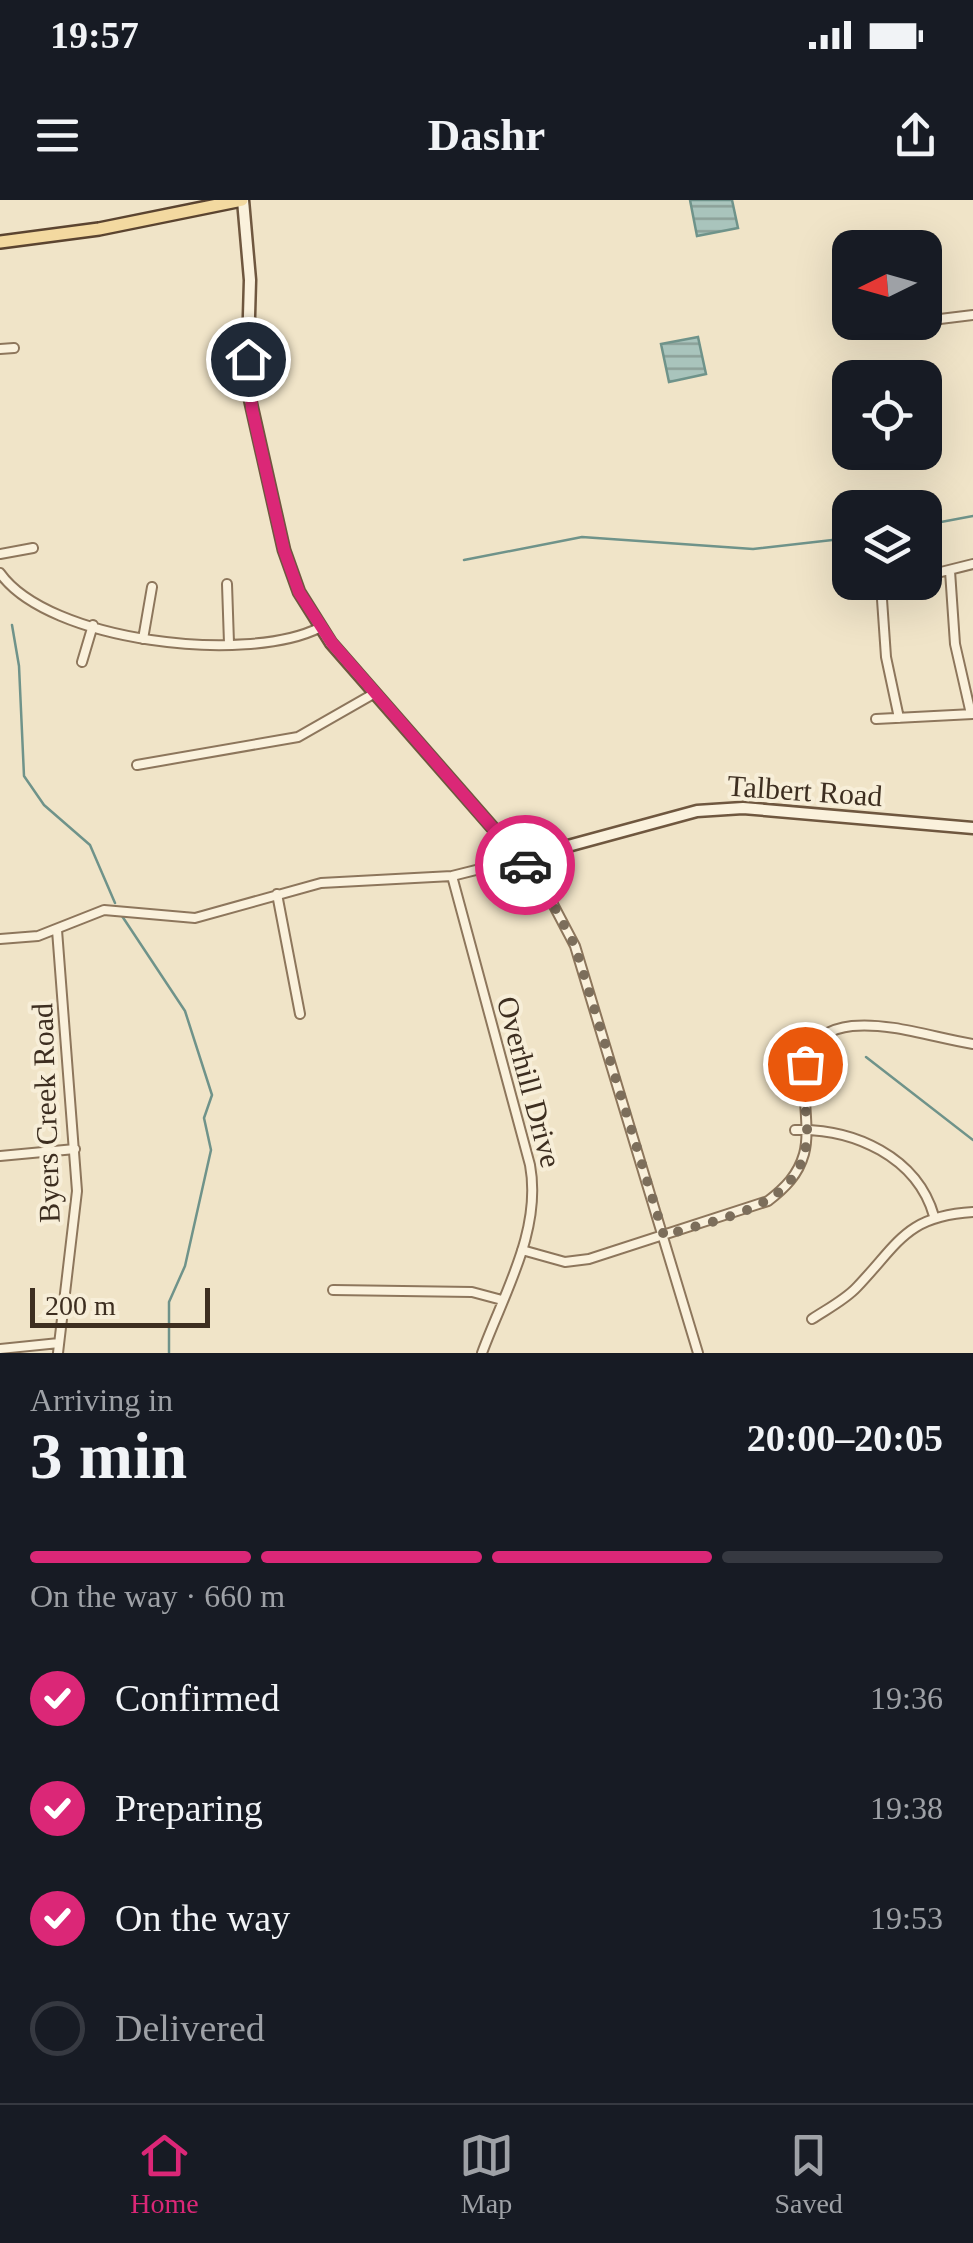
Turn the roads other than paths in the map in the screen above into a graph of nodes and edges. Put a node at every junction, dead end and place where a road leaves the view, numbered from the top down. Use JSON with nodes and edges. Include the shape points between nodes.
{"nodes":[{"id":1,"x":243,"y":200,"type":"edge"},
{"id":2,"x":0,"y":242,"type":"edge"},
{"id":3,"x":973,"y":315,"type":"edge"},
{"id":4,"x":942,"y":320,"type":"edge"},
{"id":5,"x":14,"y":348,"type":"dead end"},
{"id":6,"x":0,"y":349,"type":"edge"},
{"id":7,"x":33,"y":548,"type":"dead end"},
{"id":8,"x":0,"y":554,"type":"edge"},
{"id":9,"x":973,"y":564,"type":"edge"},
{"id":10,"x":950,"y":571,"type":"junction"},
{"id":11,"x":0,"y":572,"type":"edge"},
{"id":12,"x":942,"y":573,"type":"edge"},
{"id":13,"x":227,"y":584,"type":"dead end"},
{"id":14,"x":152,"y":587,"type":"dead end"},
{"id":15,"x":883,"y":600,"type":"edge"},
{"id":16,"x":92,"y":624,"type":"junction"},
{"id":17,"x":319,"y":628,"type":"junction"},
{"id":18,"x":143,"y":639,"type":"junction"},
{"id":19,"x":229,"y":643,"type":"junction"},
{"id":20,"x":82,"y":662,"type":"dead end"},
{"id":21,"x":375,"y":693,"type":"junction"},
{"id":22,"x":972,"y":714,"type":"edge"},
{"id":23,"x":899,"y":718,"type":"junction"},
{"id":24,"x":876,"y":719,"type":"dead end"},
{"id":25,"x":137,"y":765,"type":"dead end"},
{"id":26,"x":973,"y":828,"type":"edge"},
{"id":27,"x":520,"y":859,"type":"junction"},
{"id":28,"x":452,"y":876,"type":"junction"},
{"id":29,"x":276,"y":894,"type":"junction"},
{"id":30,"x":57,"y":930,"type":"junction"},
{"id":31,"x":0,"y":939,"type":"edge"},
{"id":32,"x":300,"y":1014,"type":"dead end"},
{"id":33,"x":973,"y":1044,"type":"edge"},
{"id":34,"x":795,"y":1130,"type":"dead end"},
{"id":35,"x":807,"y":1130,"type":"junction"},
{"id":36,"x":74,"y":1149,"type":"junction"},
{"id":37,"x":0,"y":1156,"type":"edge"},
{"id":38,"x":973,"y":1212,"type":"edge"},
{"id":39,"x":934,"y":1216,"type":"junction"},
{"id":40,"x":664,"y":1236,"type":"junction"},
{"id":41,"x":522,"y":1250,"type":"junction"},
{"id":42,"x":333,"y":1290,"type":"dead end"},
{"id":43,"x":502,"y":1300,"type":"junction"},
{"id":44,"x":812,"y":1319,"type":"dead end"},
{"id":45,"x":58,"y":1348,"type":"edge"},
{"id":46,"x":0,"y":1349,"type":"edge"},
{"id":47,"x":482,"y":1353,"type":"edge"},
{"id":48,"x":698,"y":1353,"type":"edge"}],
"edges":[{"from":1,"to":2,"type":"main road","via":[[100,230]]},
{"from":1,"to":17,"type":"street","via":[[248,386],[284,550]]},
{"from":3,"to":4,"type":"street"},
{"from":5,"to":6,"type":"street"},
{"from":7,"to":8,"type":"street"},
{"from":9,"to":10,"type":"street"},
{"from":10,"to":12,"type":"street"},
{"from":10,"to":22,"type":"street","via":[[955,644]]},
{"from":11,"to":16,"type":"street","via":[[32,604]]},
{"from":13,"to":19,"type":"street"},
{"from":14,"to":18,"type":"street"},
{"from":15,"to":23,"type":"street"},
{"from":16,"to":18,"type":"street"},
{"from":16,"to":20,"type":"street"},
{"from":17,"to":19,"type":"street","via":[[277,642]]},
{"from":17,"to":21,"type":"street"},
{"from":18,"to":19,"type":"street"},
{"from":21,"to":25,"type":"street","via":[[298,737]]},
{"from":21,"to":27,"type":"street"},
{"from":22,"to":23,"type":"street"},
{"from":23,"to":24,"type":"street"},
{"from":26,"to":27,"type":"street","name":"Talbert Road","via":[[744,808],[697,810]]},
{"from":27,"to":28,"type":"street"},
{"from":27,"to":40,"type":"street","via":[[544,887],[575,946]]},
{"from":28,"to":29,"type":"street","via":[[321,883]]},
{"from":28,"to":41,"type":"street","name":"Overhill Drive","via":[[530,1164],[534,1208]]},
{"from":29,"to":30,"type":"street","via":[[195,918],[104,910]]},
{"from":29,"to":32,"type":"street"},
{"from":30,"to":31,"type":"street"},
{"from":30,"to":36,"type":"street","name":"Byers Creek Road"},
{"from":33,"to":35,"type":"street","via":[[839,1028],[805,1064]]},
{"from":34,"to":35,"type":"street"},
{"from":35,"to":39,"type":"street","via":[[872,1146],[906,1166]]},
{"from":35,"to":40,"type":"street","via":[[796,1174],[768,1201]]},
{"from":36,"to":37,"type":"street"},
{"from":36,"to":45,"type":"street","name":"Byers Creek Road","via":[[77,1206]]},
{"from":38,"to":39,"type":"street"},
{"from":39,"to":44,"type":"street","via":[[904,1233],[857,1288]]},
{"from":40,"to":41,"type":"street","via":[[564,1262]]},
{"from":40,"to":48,"type":"street"},
{"from":41,"to":43,"type":"street","name":"Overhill Drive"},
{"from":42,"to":43,"type":"street","via":[[472,1292]]},
{"from":43,"to":47,"type":"street","name":"Overhill Drive"},
{"from":45,"to":46,"type":"street"}]}
